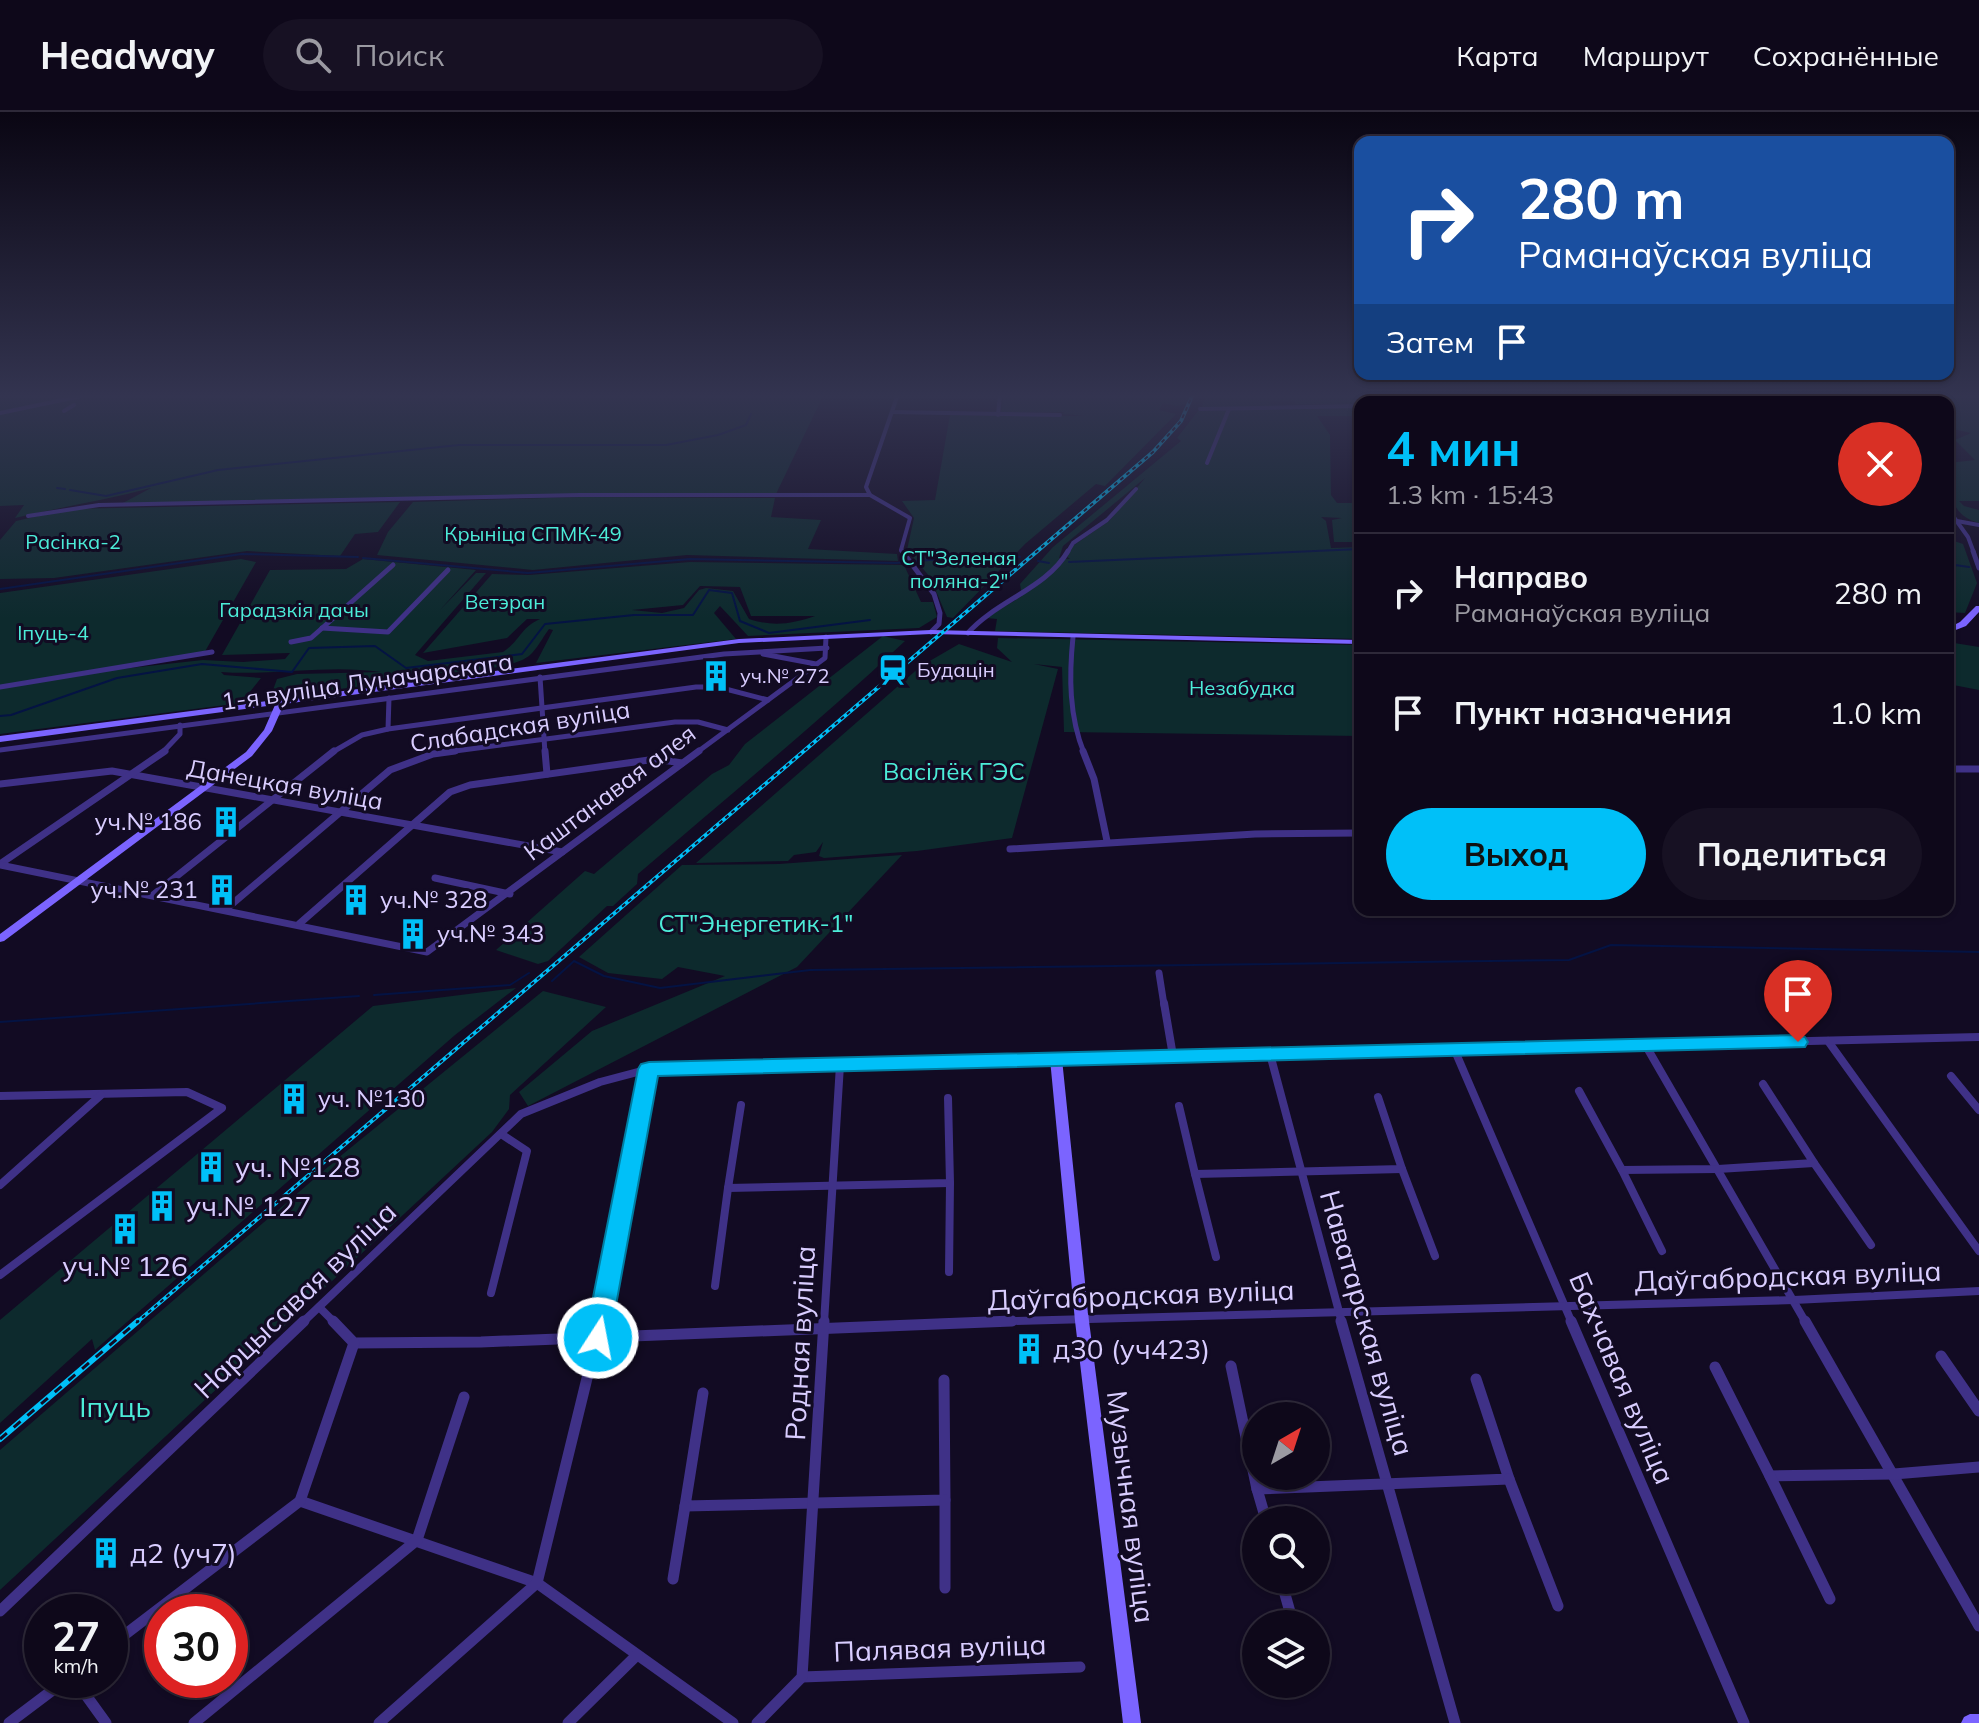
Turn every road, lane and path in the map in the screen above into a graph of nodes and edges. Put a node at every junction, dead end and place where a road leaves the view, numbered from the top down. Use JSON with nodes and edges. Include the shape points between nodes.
{"nodes":[{"id":1,"x":872,"y":469,"type":"edge"},
{"id":2,"x":1136,"y":489,"type":"dead end"},
{"id":3,"x":870,"y":495,"type":"junction"},
{"id":4,"x":28,"y":516,"type":"dead end"},
{"id":5,"x":1954,"y":517,"type":"edge"},
{"id":6,"x":1957,"y":521,"type":"junction"},
{"id":7,"x":1979,"y":525,"type":"edge"},
{"id":8,"x":393,"y":565,"type":"dead end"},
{"id":9,"x":1979,"y":568,"type":"edge"},
{"id":10,"x":448,"y":570,"type":"dead end"},
{"id":11,"x":1979,"y":608,"type":"edge"},
{"id":12,"x":322,"y":628,"type":"junction"},
{"id":13,"x":1954,"y":628,"type":"edge"},
{"id":14,"x":931,"y":632,"type":"junction"},
{"id":15,"x":968,"y":633,"type":"junction"},
{"id":16,"x":826,"y":637,"type":"junction"},
{"id":17,"x":1073,"y":637,"type":"junction"},
{"id":18,"x":291,"y":642,"type":"dead end"},
{"id":19,"x":1354,"y":642,"type":"edge"},
{"id":20,"x":827,"y":648,"type":"junction"},
{"id":21,"x":212,"y":652,"type":"dead end"},
{"id":22,"x":740,"y":652,"type":"junction"},
{"id":23,"x":816,"y":664,"type":"junction"},
{"id":24,"x":540,"y":677,"type":"junction"},
{"id":25,"x":0,"y":687,"type":"edge"},
{"id":26,"x":389,"y":698,"type":"junction"},
{"id":27,"x":768,"y":700,"type":"junction"},
{"id":28,"x":281,"y":701,"type":"junction"},
{"id":29,"x":540,"y":708,"type":"junction"},
{"id":30,"x":277,"y":713,"type":"junction"},
{"id":31,"x":180,"y":725,"type":"junction"},
{"id":32,"x":388,"y":729,"type":"junction"},
{"id":33,"x":728,"y":730,"type":"junction"},
{"id":34,"x":0,"y":739,"type":"edge"},
{"id":35,"x":544,"y":740,"type":"junction"},
{"id":36,"x":0,"y":750,"type":"edge"},
{"id":37,"x":682,"y":763,"type":"junction"},
{"id":38,"x":1954,"y":769,"type":"edge"},
{"id":39,"x":1979,"y":769,"type":"edge"},
{"id":40,"x":547,"y":774,"type":"junction"},
{"id":41,"x":130,"y":775,"type":"junction"},
{"id":42,"x":0,"y":784,"type":"edge"},
{"id":43,"x":203,"y":788,"type":"junction"},
{"id":44,"x":272,"y":800,"type":"junction"},
{"id":45,"x":338,"y":813,"type":"junction"},
{"id":46,"x":408,"y":826,"type":"junction"},
{"id":47,"x":1354,"y":833,"type":"edge"},
{"id":48,"x":1107,"y":841,"type":"junction"},
{"id":49,"x":1010,"y":849,"type":"dead end"},
{"id":50,"x":562,"y":852,"type":"junction"},
{"id":51,"x":0,"y":864,"type":"edge"},
{"id":52,"x":435,"y":878,"type":"dead end"},
{"id":53,"x":79,"y":881,"type":"junction"},
{"id":54,"x":510,"y":894,"type":"junction"},
{"id":55,"x":153,"y":895,"type":"junction"},
{"id":56,"x":225,"y":910,"type":"junction"},
{"id":57,"x":299,"y":924,"type":"junction"},
{"id":58,"x":0,"y":939,"type":"edge"},
{"id":59,"x":1159,"y":973,"type":"dead end"},
{"id":60,"x":1979,"y":1037,"type":"edge"},
{"id":61,"x":1828,"y":1041,"type":"junction"},
{"id":62,"x":1646,"y":1046,"type":"junction"},
{"id":63,"x":1455,"y":1051,"type":"junction"},
{"id":64,"x":1270,"y":1054,"type":"junction"},
{"id":65,"x":1173,"y":1056,"type":"junction"},
{"id":66,"x":1056,"y":1059,"type":"junction"},
{"id":67,"x":840,"y":1065,"type":"junction"},
{"id":68,"x":649,"y":1069,"type":"junction"},
{"id":69,"x":1951,"y":1076,"type":"dead end"},
{"id":70,"x":1763,"y":1084,"type":"dead end"},
{"id":71,"x":1579,"y":1091,"type":"dead end"},
{"id":72,"x":101,"y":1095,"type":"junction"},
{"id":73,"x":0,"y":1096,"type":"edge"},
{"id":74,"x":1378,"y":1097,"type":"dead end"},
{"id":75,"x":948,"y":1098,"type":"dead end"},
{"id":76,"x":741,"y":1105,"type":"dead end"},
{"id":77,"x":1179,"y":1106,"type":"dead end"},
{"id":78,"x":1979,"y":1110,"type":"edge"},
{"id":79,"x":501,"y":1134,"type":"junction"},
{"id":80,"x":1814,"y":1163,"type":"junction"},
{"id":81,"x":1402,"y":1169,"type":"junction"},
{"id":82,"x":1718,"y":1169,"type":"junction"},
{"id":83,"x":1622,"y":1170,"type":"junction"},
{"id":84,"x":1299,"y":1172,"type":"junction"},
{"id":85,"x":1195,"y":1174,"type":"junction"},
{"id":86,"x":950,"y":1183,"type":"junction"},
{"id":87,"x":0,"y":1185,"type":"edge"},
{"id":88,"x":834,"y":1185,"type":"junction"},
{"id":89,"x":728,"y":1188,"type":"junction"},
{"id":90,"x":1871,"y":1245,"type":"dead end"},
{"id":91,"x":1662,"y":1251,"type":"dead end"},
{"id":92,"x":1979,"y":1251,"type":"edge"},
{"id":93,"x":1435,"y":1256,"type":"dead end"},
{"id":94,"x":1216,"y":1257,"type":"dead end"},
{"id":95,"x":949,"y":1272,"type":"dead end"},
{"id":96,"x":0,"y":1275,"type":"edge"},
{"id":97,"x":715,"y":1286,"type":"dead end"},
{"id":98,"x":1979,"y":1291,"type":"edge"},
{"id":99,"x":491,"y":1293,"type":"dead end"},
{"id":100,"x":1794,"y":1300,"type":"junction"},
{"id":101,"x":1564,"y":1305,"type":"junction"},
{"id":102,"x":319,"y":1307,"type":"junction"},
{"id":103,"x":1340,"y":1310,"type":"junction"},
{"id":104,"x":1082,"y":1321,"type":"junction"},
{"id":105,"x":825,"y":1326,"type":"junction"},
{"id":106,"x":598,"y":1338,"type":"junction"},
{"id":107,"x":354,"y":1343,"type":"junction"},
{"id":108,"x":1941,"y":1356,"type":"dead end"},
{"id":109,"x":1231,"y":1366,"type":"dead end"},
{"id":110,"x":1715,"y":1367,"type":"dead end"},
{"id":111,"x":1476,"y":1379,"type":"dead end"},
{"id":112,"x":944,"y":1380,"type":"dead end"},
{"id":113,"x":703,"y":1393,"type":"dead end"},
{"id":114,"x":464,"y":1397,"type":"dead end"},
{"id":115,"x":1979,"y":1411,"type":"edge"},
{"id":116,"x":1242,"y":1418,"type":"edge"},
{"id":117,"x":1979,"y":1467,"type":"edge"},
{"id":118,"x":1894,"y":1474,"type":"junction"},
{"id":119,"x":1770,"y":1476,"type":"junction"},
{"id":120,"x":1509,"y":1479,"type":"junction"},
{"id":121,"x":1389,"y":1486,"type":"junction"},
{"id":122,"x":1330,"y":1487,"type":"edge"},
{"id":123,"x":945,"y":1500,"type":"junction"},
{"id":124,"x":300,"y":1501,"type":"junction"},
{"id":125,"x":815,"y":1504,"type":"junction"},
{"id":126,"x":685,"y":1506,"type":"junction"},
{"id":127,"x":417,"y":1540,"type":"junction"},
{"id":128,"x":673,"y":1579,"type":"dead end"},
{"id":129,"x":537,"y":1583,"type":"junction"},
{"id":130,"x":945,"y":1588,"type":"dead end"},
{"id":131,"x":1830,"y":1599,"type":"dead end"},
{"id":132,"x":1558,"y":1606,"type":"dead end"},
{"id":133,"x":0,"y":1611,"type":"edge"},
{"id":134,"x":1979,"y":1626,"type":"edge"},
{"id":135,"x":128,"y":1632,"type":"edge"},
{"id":136,"x":637,"y":1655,"type":"junction"},
{"id":137,"x":1080,"y":1667,"type":"dead end"},
{"id":138,"x":802,"y":1677,"type":"junction"},
{"id":139,"x":42,"y":1698,"type":"edge"},
{"id":140,"x":88,"y":1698,"type":"edge"},
{"id":141,"x":9,"y":1723,"type":"edge"},
{"id":142,"x":106,"y":1723,"type":"edge"},
{"id":143,"x":194,"y":1723,"type":"edge"},
{"id":144,"x":379,"y":1723,"type":"edge"},
{"id":145,"x":568,"y":1723,"type":"edge"},
{"id":146,"x":733,"y":1723,"type":"edge"},
{"id":147,"x":757,"y":1723,"type":"edge"},
{"id":148,"x":1132,"y":1723,"type":"edge"},
{"id":149,"x":1455,"y":1723,"type":"edge"},
{"id":150,"x":1744,"y":1723,"type":"edge"},
{"id":151,"x":1970,"y":1723,"type":"edge"},
{"id":152,"x":1979,"y":1723,"type":"edge"}],
"edges":[{"from":1,"to":3,"type":"street","via":[[866,487]]},
{"from":2,"to":15,"type":"street","via":[[1107,520],[1073,543],[1059,567],[983,616]]},
{"from":3,"to":4,"type":"street","via":[[99,505]]},
{"from":3,"to":14,"type":"street","via":[[910,518],[901,550],[926,580],[939,609],[939,624]]},
{"from":5,"to":6,"type":"street"},
{"from":6,"to":7,"type":"street"},
{"from":6,"to":9,"type":"street"},
{"from":8,"to":12,"type":"street"},
{"from":10,"to":12,"type":"street","via":[[388,632]]},
{"from":11,"to":13,"type":"street"},
{"from":12,"to":18,"type":"street","via":[[311,638]]},
{"from":14,"to":15,"type":"street"},
{"from":14,"to":16,"type":"street"},
{"from":15,"to":17,"type":"street"},
{"from":16,"to":20,"type":"street"},
{"from":16,"to":28,"type":"street","via":[[739,641]]},
{"from":17,"to":19,"type":"street"},
{"from":17,"to":48,"type":"street","via":[[1074,729],[1094,779]]},
{"from":20,"to":22,"type":"street"},
{"from":20,"to":23,"type":"street","name":"Каштанавая алея","via":[[826,657]]},
{"from":21,"to":25,"type":"street"},
{"from":22,"to":23,"type":"street"},
{"from":22,"to":24,"type":"street","name":"1-я вуліца Луначарскага"},
{"from":23,"to":27,"type":"street","name":"Каштанавая алея"},
{"from":24,"to":26,"type":"street","name":"1-я вуліца Луначарскага"},
{"from":24,"to":29,"type":"street"},
{"from":26,"to":30,"type":"street","name":"1-я вуліца Луначарскага"},
{"from":26,"to":32,"type":"street"},
{"from":27,"to":29,"type":"street","via":[[696,687]]},
{"from":27,"to":33,"type":"street","name":"Каштанавая алея"},
{"from":28,"to":30,"type":"street"},
{"from":28,"to":34,"type":"street"},
{"from":29,"to":32,"type":"street"},
{"from":29,"to":35,"type":"street"},
{"from":30,"to":31,"type":"street","name":"1-я вуліца Луначарскага"},
{"from":30,"to":43,"type":"street","via":[[255,747]]},
{"from":31,"to":36,"type":"street","name":"1-я вуліца Луначарскага"},
{"from":31,"to":41,"type":"street","via":[[172,745]]},
{"from":32,"to":44,"type":"street","via":[[345,743]]},
{"from":33,"to":35,"type":"street","name":"Слабадская вуліца","via":[[675,722]]},
{"from":33,"to":37,"type":"street","name":"Каштанавая алея"},
{"from":35,"to":40,"type":"street"},
{"from":35,"to":45,"type":"street","name":"Слабадская вуліца","via":[[409,761]]},
{"from":37,"to":40,"type":"street","via":[[656,759]]},
{"from":37,"to":50,"type":"street","name":"Каштанавая алея"},
{"from":38,"to":39,"type":"street"},
{"from":40,"to":46,"type":"street","via":[[459,788]]},
{"from":41,"to":42,"type":"street","name":"Данецкая вуліца","via":[[95,771]]},
{"from":41,"to":43,"type":"street","name":"Данецкая вуліца"},
{"from":41,"to":51,"type":"street"},
{"from":43,"to":44,"type":"street","name":"Данецкая вуліца"},
{"from":43,"to":53,"type":"street"},
{"from":44,"to":45,"type":"street","name":"Данецкая вуліца"},
{"from":44,"to":55,"type":"street"},
{"from":45,"to":46,"type":"street","name":"Данецкая вуліца"},
{"from":45,"to":56,"type":"street","name":"Слабадская вуліца"},
{"from":46,"to":50,"type":"street","name":"Данецкая вуліца"},
{"from":46,"to":57,"type":"street"},
{"from":47,"to":48,"type":"street"},
{"from":48,"to":49,"type":"street"},
{"from":50,"to":54,"type":"street","name":"Каштанавая алея"},
{"from":51,"to":53,"type":"street"},
{"from":52,"to":54,"type":"street"},
{"from":53,"to":55,"type":"street"},
{"from":53,"to":58,"type":"street"},
{"from":54,"to":57,"type":"street","name":"Каштанавая алея","via":[[427,952]]},
{"from":55,"to":56,"type":"street"},
{"from":56,"to":57,"type":"street"},
{"from":59,"to":65,"type":"street"},
{"from":60,"to":61,"type":"street","name":"Нарцысавая вуліца"},
{"from":61,"to":62,"type":"street","name":"Нарцысавая вуліца"},
{"from":61,"to":92,"type":"street"},
{"from":62,"to":63,"type":"street","name":"Нарцысавая вуліца"},
{"from":62,"to":82,"type":"street"},
{"from":63,"to":64,"type":"street","name":"Нарцысавая вуліца"},
{"from":63,"to":101,"type":"street","name":"Бахчавая вуліца"},
{"from":64,"to":65,"type":"street","name":"Нарцысавая вуліца"},
{"from":64,"to":84,"type":"street","name":"Наватарская вуліца"},
{"from":65,"to":66,"type":"street","name":"Нарцысавая вуліца"},
{"from":66,"to":67,"type":"street","name":"Нарцысавая вуліца"},
{"from":66,"to":104,"type":"street","name":"Музычная вуліца"},
{"from":67,"to":68,"type":"street","name":"Нарцысавая вуліца"},
{"from":67,"to":88,"type":"street","name":"Родная вуліца"},
{"from":68,"to":79,"type":"street","name":"Нарцысавая вуліца","via":[[582,1087],[521,1114]]},
{"from":68,"to":106,"type":"street"},
{"from":69,"to":78,"type":"street"},
{"from":70,"to":80,"type":"street"},
{"from":71,"to":83,"type":"street"},
{"from":72,"to":73,"type":"street"},
{"from":72,"to":87,"type":"street"},
{"from":72,"to":96,"type":"street","via":[[187,1092],[222,1108]]},
{"from":74,"to":81,"type":"street"},
{"from":75,"to":86,"type":"street"},
{"from":76,"to":89,"type":"street"},
{"from":77,"to":85,"type":"street"},
{"from":79,"to":99,"type":"street","via":[[527,1151]]},
{"from":79,"to":102,"type":"street","name":"Нарцысавая вуліца"},
{"from":80,"to":82,"type":"street"},
{"from":80,"to":90,"type":"street"},
{"from":81,"to":84,"type":"street","name":"Наватарская вуліца"},
{"from":81,"to":93,"type":"street"},
{"from":82,"to":83,"type":"street"},
{"from":82,"to":100,"type":"street"},
{"from":83,"to":91,"type":"street"},
{"from":84,"to":85,"type":"street","name":"Наватарская вуліца"},
{"from":84,"to":103,"type":"street","name":"Наватарская вуліца"},
{"from":85,"to":94,"type":"street"},
{"from":86,"to":88,"type":"street"},
{"from":86,"to":95,"type":"street"},
{"from":88,"to":89,"type":"street"},
{"from":88,"to":105,"type":"street","name":"Родная вуліца"},
{"from":89,"to":97,"type":"street"},
{"from":98,"to":100,"type":"street","name":"Даўгабродская вуліца"},
{"from":100,"to":101,"type":"street","name":"Даўгабродская вуліца"},
{"from":100,"to":118,"type":"street"},
{"from":101,"to":103,"type":"street","name":"Даўгабродская вуліца"},
{"from":101,"to":150,"type":"street","name":"Бахчавая вуліца"},
{"from":102,"to":107,"type":"street"},
{"from":102,"to":133,"type":"street","name":"Нарцысавая вуліца"},
{"from":103,"to":104,"type":"street","name":"Даўгабродская вуліца"},
{"from":103,"to":121,"type":"street","name":"Наватарская вуліца"},
{"from":104,"to":105,"type":"street","name":"Даўгабродская вуліца"},
{"from":104,"to":148,"type":"street","name":"Музычная вуліца"},
{"from":105,"to":106,"type":"street","name":"Даўгабродская вуліца"},
{"from":105,"to":125,"type":"street","name":"Родная вуліца"},
{"from":106,"to":107,"type":"street","name":"Даўгабродская вуліца"},
{"from":106,"to":129,"type":"street"},
{"from":107,"to":124,"type":"street"},
{"from":108,"to":115,"type":"street"},
{"from":109,"to":116,"type":"street"},
{"from":110,"to":119,"type":"street"},
{"from":111,"to":120,"type":"street"},
{"from":112,"to":123,"type":"street"},
{"from":113,"to":126,"type":"street"},
{"from":114,"to":127,"type":"street"},
{"from":117,"to":118,"type":"street"},
{"from":118,"to":119,"type":"street"},
{"from":118,"to":134,"type":"street"},
{"from":119,"to":131,"type":"street"},
{"from":120,"to":121,"type":"street","name":"Наватарская вуліца"},
{"from":120,"to":132,"type":"street"},
{"from":121,"to":122,"type":"street","name":"Наватарская вуліца"},
{"from":121,"to":149,"type":"street","name":"Наватарская вуліца"},
{"from":123,"to":125,"type":"street"},
{"from":123,"to":130,"type":"street"},
{"from":124,"to":127,"type":"street"},
{"from":124,"to":135,"type":"street"},
{"from":125,"to":126,"type":"street"},
{"from":125,"to":138,"type":"street","name":"Родная вуліца"},
{"from":126,"to":128,"type":"street"},
{"from":127,"to":129,"type":"street"},
{"from":127,"to":143,"type":"street"},
{"from":129,"to":136,"type":"street"},
{"from":129,"to":144,"type":"street"},
{"from":136,"to":145,"type":"street"},
{"from":136,"to":146,"type":"street"},
{"from":137,"to":138,"type":"street","name":"Палявая вуліца"},
{"from":138,"to":147,"type":"street"},
{"from":139,"to":141,"type":"street"},
{"from":140,"to":142,"type":"street"},
{"from":151,"to":152,"type":"street"}]}
